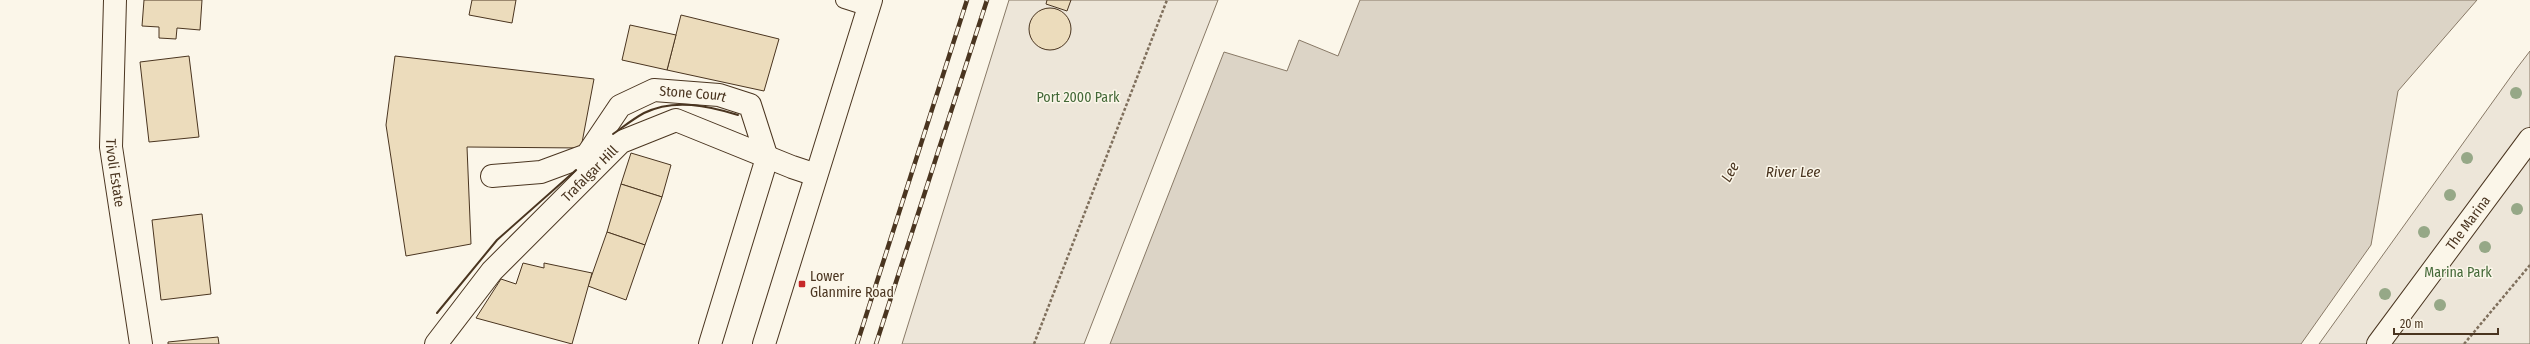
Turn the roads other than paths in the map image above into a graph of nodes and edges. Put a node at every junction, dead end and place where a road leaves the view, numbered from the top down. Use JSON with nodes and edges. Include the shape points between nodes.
{"nodes":[{"id":1,"x":115,"y":0,"type":"edge"},
{"id":2,"x":844,"y":0,"type":"edge"},
{"id":3,"x":870,"y":4,"type":"edge"},
{"id":4,"x":2530,"y":139,"type":"edge"},
{"id":5,"x":767,"y":158,"type":"junction"},
{"id":6,"x":816,"y":174,"type":"junction"},
{"id":7,"x":492,"y":176,"type":"dead end"},
{"id":8,"x":141,"y":344,"type":"edge"},
{"id":9,"x":436,"y":344,"type":"edge"},
{"id":10,"x":710,"y":344,"type":"edge"},
{"id":11,"x":764,"y":344,"type":"edge"},
{"id":12,"x":2378,"y":344,"type":"edge"}],
"edges":[{"from":1,"to":8,"type":"main road","name":"Tivoli Estate","via":[[112,147]]},
{"from":2,"to":3,"type":"lane"},
{"from":3,"to":6,"type":"main road"},
{"from":4,"to":12,"type":"main road","name":"The Marina"},
{"from":5,"to":6,"type":"main road","name":"Trafalgar Hill"},
{"from":5,"to":7,"type":"main road","name":"Stone Court","via":[[750,105],[719,95],[654,90],[620,106],[587,154],[541,172]]},
{"from":5,"to":9,"type":"main road","name":"Trafalgar Hill","via":[[676,120],[621,142],[492,271]]},
{"from":5,"to":10,"type":"main road"},
{"from":6,"to":11,"type":"main road"}]}
